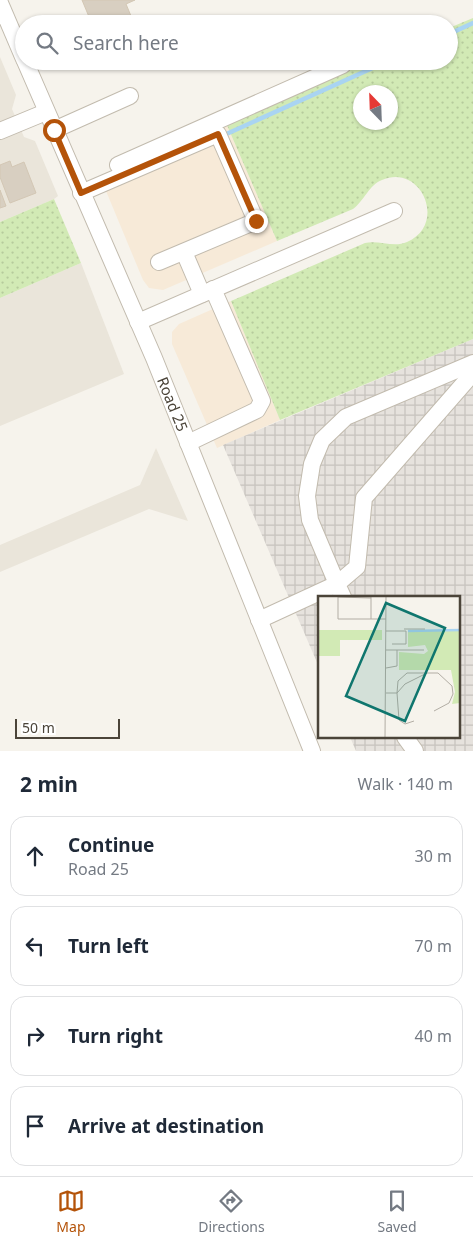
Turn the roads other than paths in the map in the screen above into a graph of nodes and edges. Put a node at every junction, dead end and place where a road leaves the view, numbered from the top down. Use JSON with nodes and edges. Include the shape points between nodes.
{"nodes":[{"id":1,"x":0,"y":3,"type":"edge"},
{"id":2,"x":15,"y":39,"type":"edge"},
{"id":3,"x":28,"y":70,"type":"edge"},
{"id":4,"x":334,"y":70,"type":"edge"},
{"id":5,"x":130,"y":96,"type":"dead end"},
{"id":6,"x":46,"y":112,"type":"junction"},
{"id":7,"x":54,"y":130,"type":"junction"},
{"id":8,"x":0,"y":131,"type":"edge"},
{"id":9,"x":79,"y":188,"type":"junction"},
{"id":10,"x":394,"y":211,"type":"dead end"},
{"id":11,"x":184,"y":252,"type":"junction"},
{"id":12,"x":159,"y":262,"type":"dead end"},
{"id":13,"x":208,"y":292,"type":"junction"},
{"id":14,"x":138,"y":322,"type":"junction"},
{"id":15,"x":473,"y":363,"type":"edge"},
{"id":16,"x":473,"y":373,"type":"edge"},
{"id":17,"x":188,"y":443,"type":"junction"},
{"id":18,"x":340,"y":590,"type":"edge"},
{"id":19,"x":324,"y":596,"type":"edge"},
{"id":20,"x":318,"y":598,"type":"edge"},
{"id":21,"x":260,"y":620,"type":"junction"},
{"id":22,"x":406,"y":738,"type":"edge"},
{"id":23,"x":312,"y":751,"type":"edge"},
{"id":24,"x":415,"y":751,"type":"edge"}],
"edges":[{"from":1,"to":2,"type":"street","name":"Road 25"},
{"from":3,"to":6,"type":"street","name":"Road 25"},
{"from":4,"to":9,"type":"street"},
{"from":5,"to":7,"type":"street"},
{"from":6,"to":7,"type":"street","name":"Road 25"},
{"from":6,"to":8,"type":"street"},
{"from":7,"to":9,"type":"street","name":"Road 25"},
{"from":9,"to":11,"type":"street","via":[[218,134],[256,221]]},
{"from":9,"to":14,"type":"street","name":"Road 25"},
{"from":10,"to":13,"type":"street"},
{"from":11,"to":12,"type":"street"},
{"from":11,"to":13,"type":"street"},
{"from":13,"to":14,"type":"street"},
{"from":13,"to":17,"type":"street","via":[[262,401],[258,410]]},
{"from":14,"to":17,"type":"street","name":"Road 25"},
{"from":15,"to":18,"type":"street","via":[[346,417],[322,440],[312,464],[307,496],[310,520]]},
{"from":16,"to":18,"type":"street","via":[[364,498],[357,567]]},
{"from":17,"to":21,"type":"street","name":"Road 25"},
{"from":18,"to":19,"type":"street"},
{"from":20,"to":21,"type":"street"},
{"from":21,"to":23,"type":"street","name":"Road 25"},
{"from":22,"to":24,"type":"street"}]}
